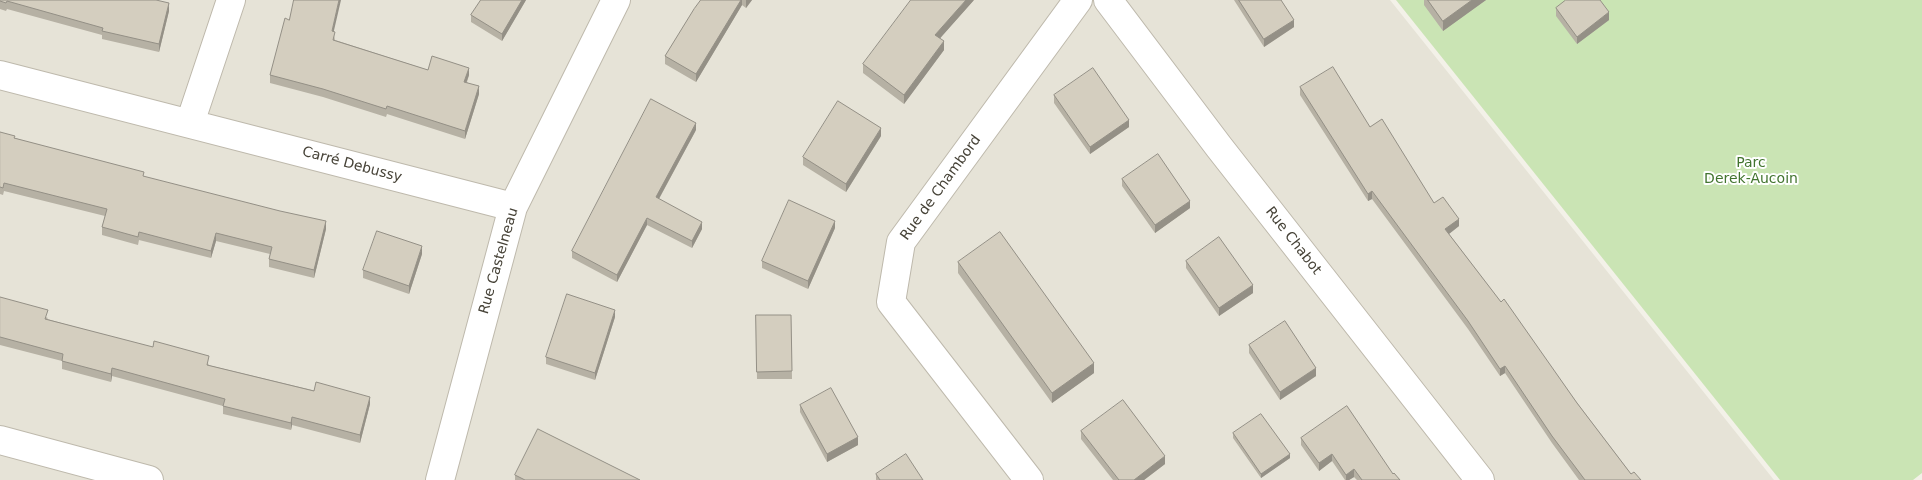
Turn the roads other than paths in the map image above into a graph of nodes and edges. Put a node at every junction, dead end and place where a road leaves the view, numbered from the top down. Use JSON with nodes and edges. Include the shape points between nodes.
{"nodes":[{"id":1,"x":231,"y":0,"type":"edge"},
{"id":2,"x":616,"y":0,"type":"edge"},
{"id":3,"x":1078,"y":0,"type":"edge"},
{"id":4,"x":1108,"y":0,"type":"edge"},
{"id":5,"x":0,"y":75,"type":"edge"},
{"id":6,"x":190,"y":123,"type":"junction"},
{"id":7,"x":514,"y":206,"type":"junction"},
{"id":8,"x":0,"y":440,"type":"edge"},
{"id":9,"x":149,"y":480,"type":"edge"},
{"id":10,"x":440,"y":480,"type":"edge"},
{"id":11,"x":1029,"y":480,"type":"edge"},
{"id":12,"x":1480,"y":480,"type":"edge"}],
"edges":[{"from":1,"to":6,"type":"street"},
{"from":2,"to":7,"type":"street","name":"Rue Castelneau"},
{"from":3,"to":11,"type":"street","name":"Rue de Chambord","via":[[901,242],[891,302]]},
{"from":4,"to":12,"type":"street","name":"Rue Chabot"},
{"from":5,"to":6,"type":"street","name":"Carré Debussy"},
{"from":6,"to":7,"type":"street","name":"Carré Debussy"},
{"from":7,"to":10,"type":"street","name":"Rue Castelneau"},
{"from":8,"to":9,"type":"street"}]}
